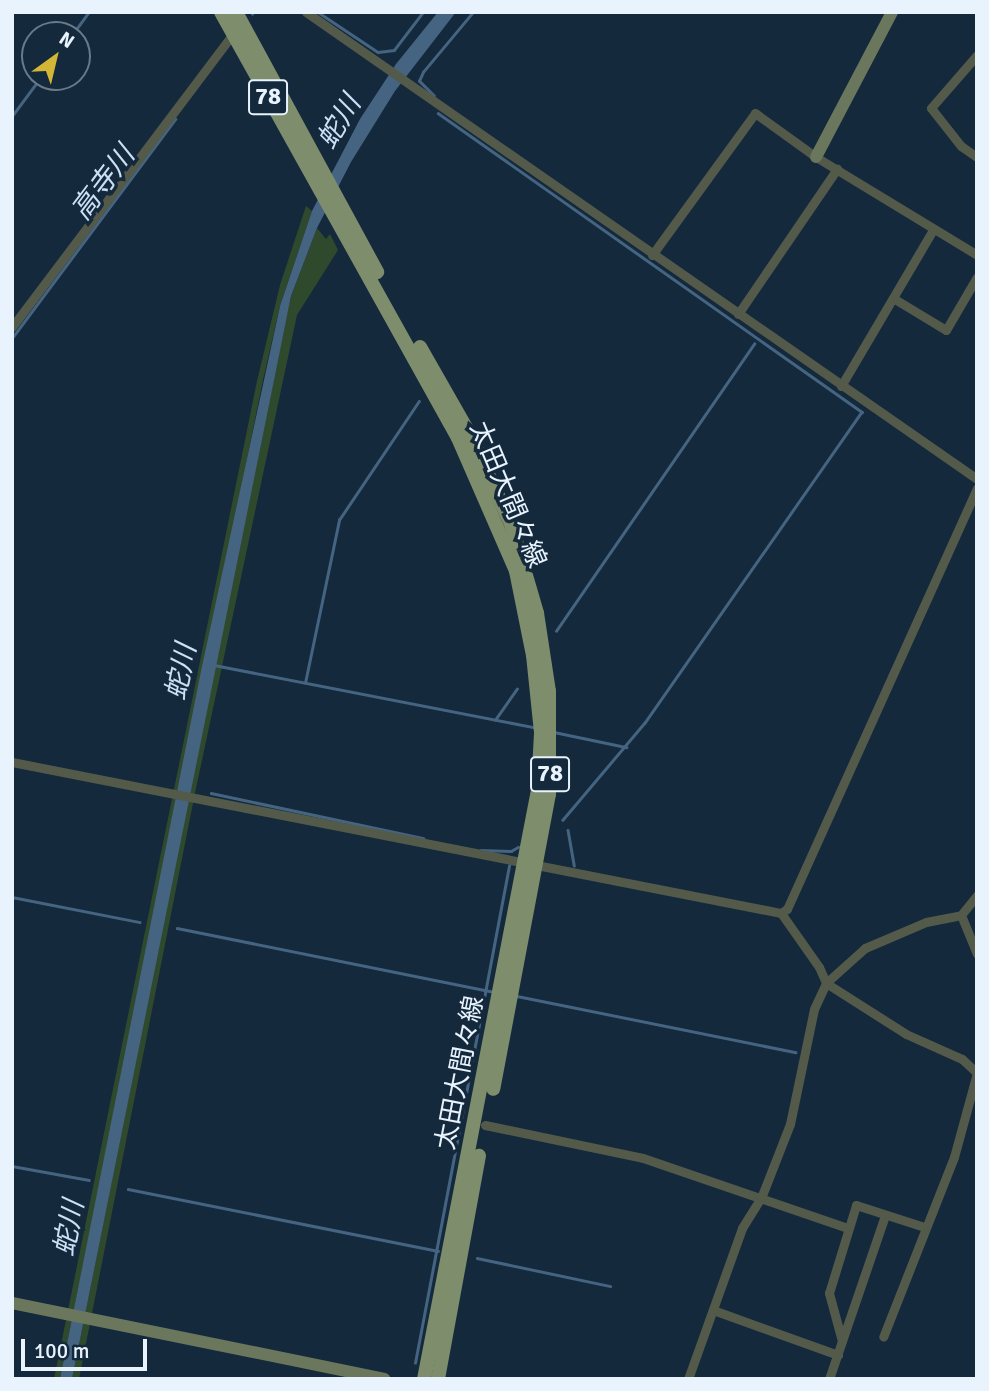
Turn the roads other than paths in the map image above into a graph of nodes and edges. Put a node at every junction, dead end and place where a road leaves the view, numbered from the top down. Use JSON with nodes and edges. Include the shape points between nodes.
{"nodes":[{"id":1,"x":221,"y":12,"type":"edge"},
{"id":2,"x":236,"y":12,"type":"edge"},
{"id":3,"x":306,"y":12,"type":"edge"},
{"id":4,"x":892,"y":12,"type":"edge"},
{"id":5,"x":233,"y":34,"type":"junction"},
{"id":6,"x":977,"y":55,"type":"edge"},
{"id":7,"x":816,"y":157,"type":"junction"},
{"id":8,"x":977,"y":157,"type":"edge"},
{"id":9,"x":837,"y":169,"type":"junction"},
{"id":10,"x":319,"y":176,"type":"junction"},
{"id":11,"x":933,"y":230,"type":"junction"},
{"id":12,"x":652,"y":255,"type":"junction"},
{"id":13,"x":977,"y":255,"type":"edge"},
{"id":14,"x":977,"y":277,"type":"edge"},
{"id":15,"x":892,"y":298,"type":"junction"},
{"id":16,"x":738,"y":314,"type":"junction"},
{"id":17,"x":12,"y":327,"type":"edge"},
{"id":18,"x":841,"y":386,"type":"junction"},
{"id":19,"x":977,"y":479,"type":"edge"},
{"id":20,"x":977,"y":488,"type":"edge"},
{"id":21,"x":12,"y":762,"type":"edge"},
{"id":22,"x":533,"y":863,"type":"junction"},
{"id":23,"x":977,"y":895,"type":"edge"},
{"id":24,"x":781,"y":913,"type":"junction"},
{"id":25,"x":961,"y":915,"type":"junction"},
{"id":26,"x":977,"y":954,"type":"edge"},
{"id":27,"x":826,"y":983,"type":"junction"},
{"id":28,"x":485,"y":1125,"type":"junction"},
{"id":29,"x":761,"y":1198,"type":"junction"},
{"id":30,"x":886,"y":1214,"type":"junction"},
{"id":31,"x":924,"y":1227,"type":"junction"},
{"id":32,"x":848,"y":1228,"type":"junction"},
{"id":33,"x":12,"y":1303,"type":"edge"},
{"id":34,"x":713,"y":1310,"type":"junction"},
{"id":35,"x":883,"y":1337,"type":"dead end"},
{"id":36,"x":842,"y":1341,"type":"junction"},
{"id":37,"x":838,"y":1355,"type":"junction"},
{"id":38,"x":384,"y":1379,"type":"edge"},
{"id":39,"x":424,"y":1379,"type":"edge"},
{"id":40,"x":438,"y":1379,"type":"edge"},
{"id":41,"x":688,"y":1379,"type":"edge"},
{"id":42,"x":830,"y":1379,"type":"edge"}],
"edges":[{"from":1,"to":5,"type":"main road","name":"太田大間々線","number":"78"},
{"from":2,"to":10,"type":"main road","name":"太田大間々線","number":"78"},
{"from":3,"to":12,"type":"street"},
{"from":4,"to":7,"type":"street"},
{"from":5,"to":10,"type":"main road","name":"太田大間々線","number":"78"},
{"from":5,"to":17,"type":"street"},
{"from":6,"to":8,"type":"street","via":[[931,108],[961,146]]},
{"from":7,"to":9,"type":"street"},
{"from":7,"to":12,"type":"street","via":[[755,113]]},
{"from":9,"to":11,"type":"street"},
{"from":9,"to":16,"type":"street"},
{"from":10,"to":22,"type":"main road","name":"太田大間々線","number":"78","via":[[458,438],[516,571],[533,654],[541,733]]},
{"from":11,"to":13,"type":"street"},
{"from":11,"to":15,"type":"street"},
{"from":12,"to":16,"type":"street"},
{"from":14,"to":15,"type":"street","via":[[946,330]]},
{"from":15,"to":18,"type":"street"},
{"from":16,"to":18,"type":"street"},
{"from":18,"to":19,"type":"street"},
{"from":20,"to":24,"type":"street","via":[[792,899]]},
{"from":21,"to":22,"type":"street"},
{"from":22,"to":24,"type":"street"},
{"from":22,"to":28,"type":"main road","name":"太田大間々線","number":"78"},
{"from":22,"to":39,"type":"main road","name":"太田大間々線","number":"78"},
{"from":23,"to":25,"type":"street"},
{"from":24,"to":27,"type":"street"},
{"from":25,"to":26,"type":"street"},
{"from":25,"to":27,"type":"street","via":[[926,922],[866,948]]},
{"from":27,"to":29,"type":"street","via":[[814,1009],[790,1124]]},
{"from":27,"to":31,"type":"street","via":[[906,1034],[962,1059],[977,1073],[954,1157]]},
{"from":28,"to":29,"type":"street","via":[[643,1158]]},
{"from":28,"to":40,"type":"main road","name":"太田大間々線","number":"78"},
{"from":29,"to":32,"type":"street"},
{"from":29,"to":34,"type":"street","via":[[742,1228]]},
{"from":30,"to":31,"type":"street"},
{"from":30,"to":32,"type":"street","via":[[856,1205]]},
{"from":30,"to":36,"type":"street"},
{"from":31,"to":35,"type":"street"},
{"from":32,"to":36,"type":"street","via":[[829,1293]]},
{"from":33,"to":38,"type":"street"},
{"from":34,"to":37,"type":"street"},
{"from":34,"to":41,"type":"street"},
{"from":36,"to":37,"type":"street"},
{"from":37,"to":42,"type":"street"}]}
